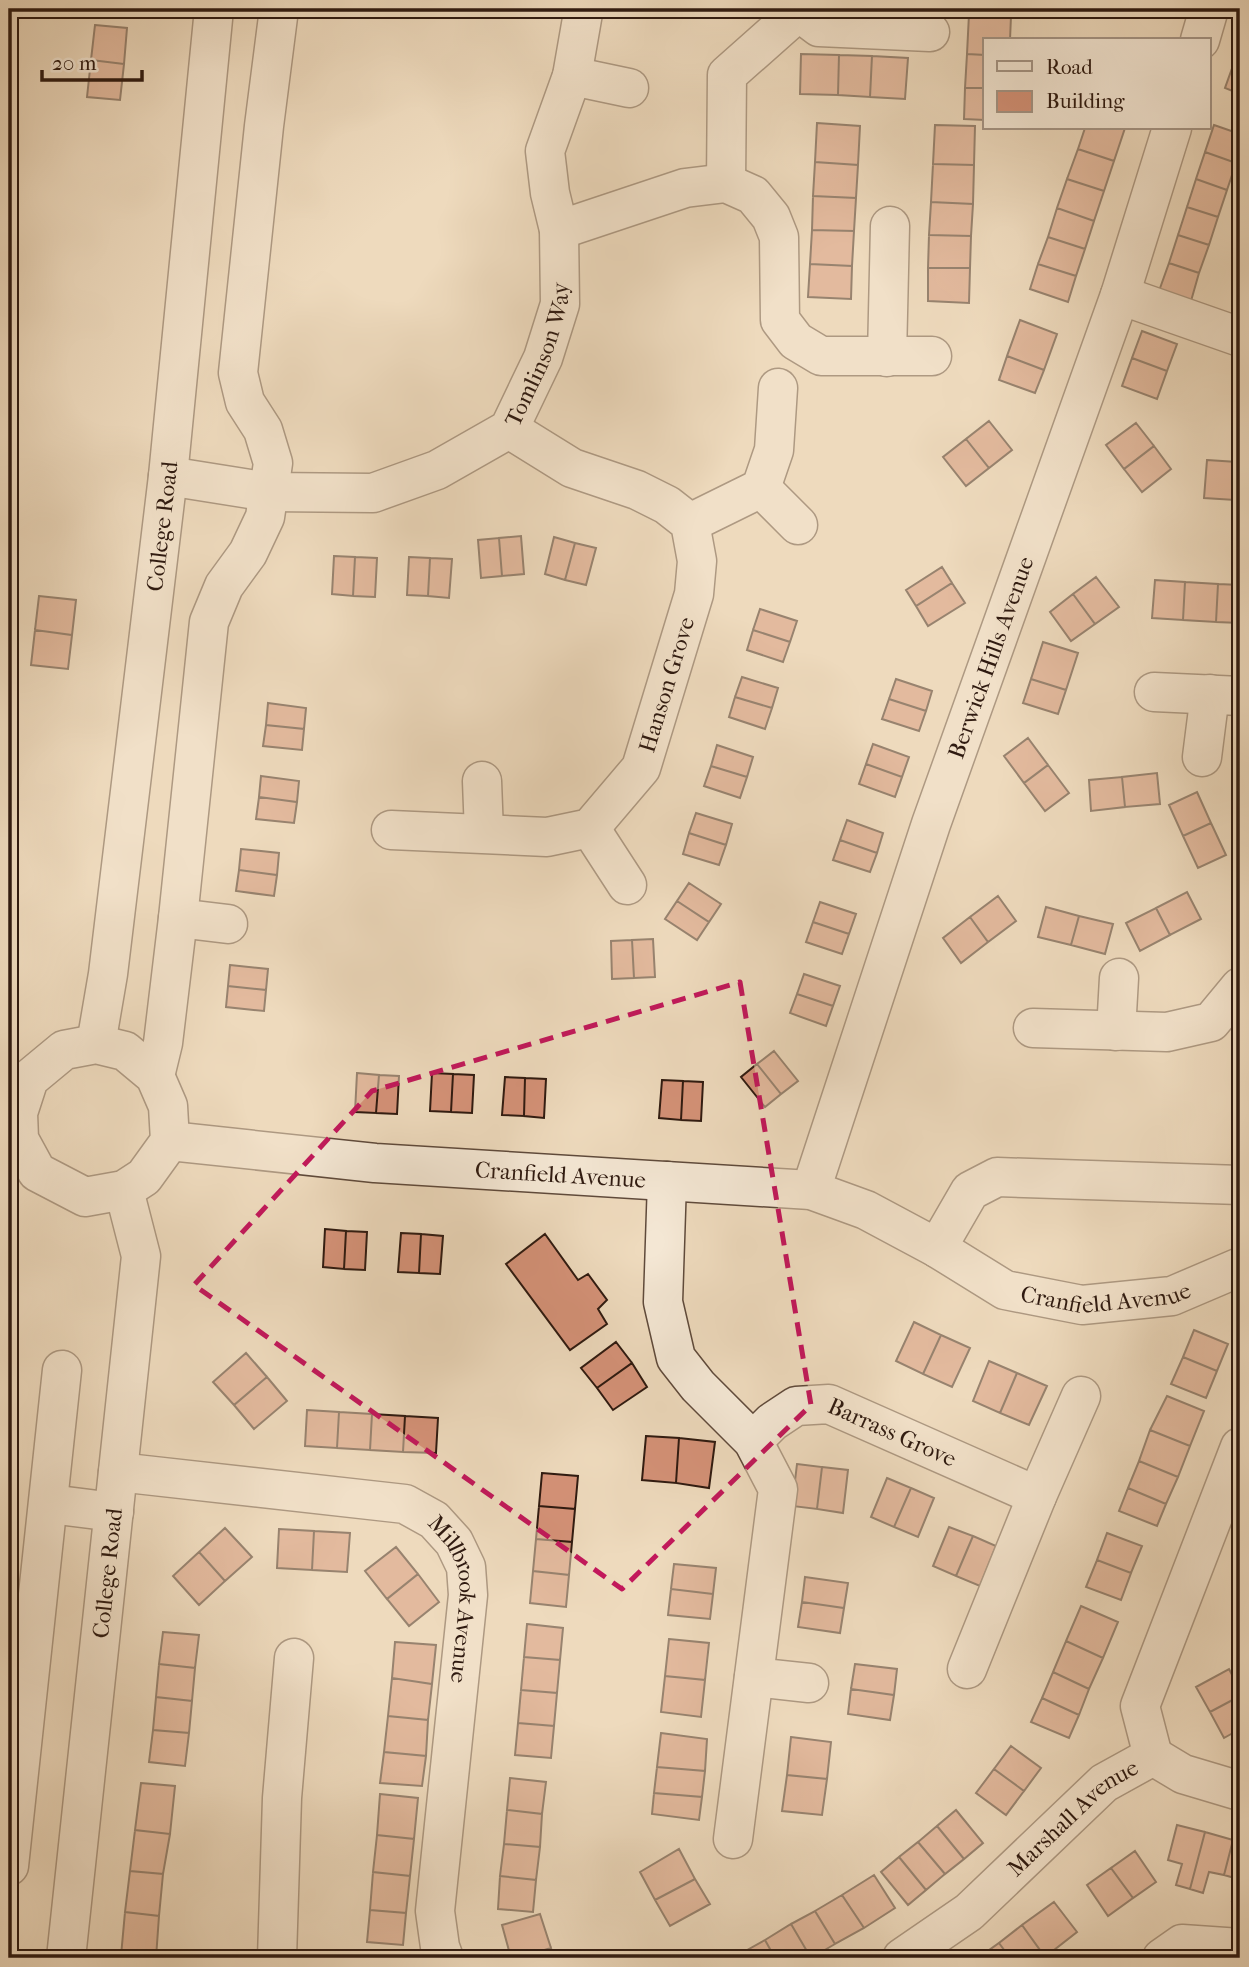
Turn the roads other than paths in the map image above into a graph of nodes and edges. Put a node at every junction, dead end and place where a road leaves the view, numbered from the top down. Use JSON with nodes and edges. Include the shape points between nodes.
{"nodes":[{"id":1,"x":214,"y":9,"type":"edge"},
{"id":2,"x":1209,"y":9,"type":"edge"},
{"id":3,"x":796,"y":11,"type":"edge"},
{"id":4,"x":583,"y":13,"type":"dead end"},
{"id":5,"x":278,"y":22,"type":"edge"},
{"id":6,"x":930,"y":32,"type":"dead end"},
{"id":7,"x":1201,"y":38,"type":"edge"},
{"id":8,"x":572,"y":76,"type":"junction"},
{"id":9,"x":629,"y":88,"type":"dead end"},
{"id":10,"x":1171,"y":130,"type":"edge"},
{"id":11,"x":726,"y":183,"type":"junction"},
{"id":12,"x":890,"y":226,"type":"dead end"},
{"id":13,"x":559,"y":230,"type":"junction"},
{"id":14,"x":1120,"y":295,"type":"junction"},
{"id":15,"x":1240,"y":337,"type":"edge"},
{"id":16,"x":932,"y":356,"type":"dead end"},
{"id":17,"x":887,"y":357,"type":"junction"},
{"id":18,"x":778,"y":388,"type":"dead end"},
{"id":19,"x":509,"y":429,"type":"junction"},
{"id":20,"x":168,"y":476,"type":"junction"},
{"id":21,"x":761,"y":488,"type":"junction"},
{"id":22,"x":269,"y":492,"type":"junction"},
{"id":23,"x":690,"y":523,"type":"junction"},
{"id":24,"x":798,"y":525,"type":"dead end"},
{"id":25,"x":1154,"y":692,"type":"dead end"},
{"id":26,"x":1225,"y":695,"type":"edge"},
{"id":27,"x":1202,"y":757,"type":"dead end"},
{"id":28,"x":482,"y":781,"type":"dead end"},
{"id":29,"x":590,"y":828,"type":"junction"},
{"id":30,"x":391,"y":830,"type":"dead end"},
{"id":31,"x":484,"y":833,"type":"junction"},
{"id":32,"x":627,"y":885,"type":"dead end"},
{"id":33,"x":178,"y":918,"type":"junction"},
{"id":34,"x":228,"y":924,"type":"dead end"},
{"id":35,"x":1119,"y":978,"type":"dead end"},
{"id":36,"x":1240,"y":987,"type":"edge"},
{"id":37,"x":1033,"y":1028,"type":"dead end"},
{"id":38,"x":1116,"y":1031,"type":"junction"},
{"id":39,"x":96,"y":1044,"type":"junction"},
{"id":40,"x":159,"y":1059,"type":"junction"},
{"id":41,"x":14,"y":1140,"type":"edge"},
{"id":42,"x":170,"y":1141,"type":"junction"},
{"id":43,"x":667,"y":1181,"type":"junction"},
{"id":44,"x":1240,"y":1185,"type":"edge"},
{"id":45,"x":124,"y":1190,"type":"junction"},
{"id":46,"x":811,"y":1190,"type":"junction"},
{"id":47,"x":937,"y":1248,"type":"junction"},
{"id":48,"x":1240,"y":1267,"type":"edge"},
{"id":49,"x":62,"y":1370,"type":"dead end"},
{"id":50,"x":1081,"y":1396,"type":"dead end"},
{"id":51,"x":753,"y":1441,"type":"junction"},
{"id":52,"x":1240,"y":1447,"type":"edge"},
{"id":53,"x":118,"y":1472,"type":"junction"},
{"id":54,"x":1037,"y":1496,"type":"junction"},
{"id":55,"x":50,"y":1504,"type":"junction"},
{"id":56,"x":114,"y":1512,"type":"junction"},
{"id":57,"x":294,"y":1658,"type":"dead end"},
{"id":58,"x":967,"y":1669,"type":"dead end"},
{"id":59,"x":754,"y":1677,"type":"junction"},
{"id":60,"x":809,"y":1684,"type":"dead end"},
{"id":61,"x":1153,"y":1756,"type":"junction"},
{"id":62,"x":1240,"y":1791,"type":"edge"},
{"id":63,"x":733,"y":1839,"type":"dead end"},
{"id":64,"x":9,"y":1866,"type":"edge"},
{"id":65,"x":1240,"y":1948,"type":"edge"},
{"id":66,"x":66,"y":1958,"type":"edge"},
{"id":67,"x":276,"y":1958,"type":"edge"},
{"id":68,"x":444,"y":1958,"type":"edge"},
{"id":69,"x":902,"y":1958,"type":"edge"},
{"id":70,"x":1162,"y":1958,"type":"edge"}],
"edges":[{"from":1,"to":20,"type":"street","name":"College Road"},
{"from":2,"to":7,"type":"street"},
{"from":3,"to":6,"type":"street","via":[[819,27]]},
{"from":3,"to":11,"type":"street","via":[[727,75]]},
{"from":4,"to":8,"type":"street","name":"Tomlinson Way"},
{"from":5,"to":22,"type":"street","via":[[239,373],[245,402],[263,430],[272,463]]},
{"from":8,"to":9,"type":"street"},
{"from":8,"to":13,"type":"street","name":"Tomlinson Way","via":[[545,151]]},
{"from":10,"to":14,"type":"street","name":"Berwick Hills Avenue"},
{"from":11,"to":13,"type":"street","via":[[685,188]]},
{"from":11,"to":17,"type":"street","via":[[753,195],[771,217],[779,237],[780,320],[796,341],[821,356]]},
{"from":12,"to":17,"type":"street"},
{"from":13,"to":19,"type":"street","name":"Tomlinson Way","via":[[560,304],[543,358]]},
{"from":14,"to":15,"type":"street"},
{"from":14,"to":46,"type":"street","name":"Berwick Hills Avenue","via":[[931,824]]},
{"from":16,"to":17,"type":"street"},
{"from":18,"to":21,"type":"street","via":[[774,450]]},
{"from":19,"to":22,"type":"street","name":"Tomlinson Way","via":[[437,470],[373,493]]},
{"from":19,"to":23,"type":"street","via":[[572,468],[638,490]]},
{"from":20,"to":22,"type":"street","name":"Tomlinson Way"},
{"from":20,"to":39,"type":"street","name":"College Road"},
{"from":21,"to":23,"type":"street"},
{"from":21,"to":24,"type":"street"},
{"from":22,"to":33,"type":"street","via":[[265,517],[224,586],[209,622]]},
{"from":23,"to":29,"type":"street","name":"Hanson Grove","via":[[697,561],[694,594],[641,768]]},
{"from":25,"to":26,"type":"street"},
{"from":26,"to":27,"type":"street"},
{"from":28,"to":31,"type":"street"},
{"from":29,"to":31,"type":"street","via":[[547,837]]},
{"from":29,"to":32,"type":"street"},
{"from":30,"to":31,"type":"street"},
{"from":33,"to":34,"type":"street"},
{"from":33,"to":40,"type":"street"},
{"from":35,"to":38,"type":"street"},
{"from":36,"to":38,"type":"street","via":[[1211,1022],[1167,1032]]},
{"from":37,"to":38,"type":"street"},
{"from":39,"to":40,"type":"street"},
{"from":39,"to":41,"type":"street","via":[[64,1050],[29,1079]]},
{"from":40,"to":42,"type":"street"},
{"from":41,"to":45,"type":"street","via":[[37,1172],[85,1196]]},
{"from":42,"to":43,"type":"street","name":"Cranfield Avenue","via":[[375,1163]]},
{"from":42,"to":45,"type":"street","via":[[144,1177]]},
{"from":43,"to":46,"type":"street","name":"Cranfield Avenue"},
{"from":43,"to":51,"type":"street","via":[[663,1302],[676,1358]]},
{"from":44,"to":47,"type":"street","via":[[997,1177],[971,1191]]},
{"from":45,"to":53,"type":"street","name":"College Road","via":[[141,1256]]},
{"from":46,"to":47,"type":"street","name":"Cranfield Avenue","via":[[866,1210]]},
{"from":47,"to":48,"type":"street","name":"Cranfield Avenue","via":[[1005,1290],[1082,1305],[1172,1296]]},
{"from":49,"to":55,"type":"street"},
{"from":50,"to":54,"type":"street"},
{"from":51,"to":54,"type":"street","name":"Barrass Grove","via":[[796,1406],[829,1404]]},
{"from":51,"to":59,"type":"street","via":[[778,1489]]},
{"from":52,"to":61,"type":"street","name":"Marshall Avenue","via":[[1140,1706]]},
{"from":53,"to":56,"type":"street","name":"College Road"},
{"from":53,"to":68,"type":"street","name":"Millbrook Avenue","via":[[405,1504],[434,1520],[453,1542],[467,1567],[468,1595],[435,1911]]},
{"from":54,"to":58,"type":"street"},
{"from":55,"to":56,"type":"street"},
{"from":55,"to":64,"type":"street"},
{"from":56,"to":66,"type":"street","name":"College Road"},
{"from":57,"to":67,"type":"street","via":[[282,1798]]},
{"from":59,"to":60,"type":"street"},
{"from":59,"to":63,"type":"street"},
{"from":61,"to":62,"type":"street","via":[[1183,1774]]},
{"from":61,"to":69,"type":"street","name":"Marshall Avenue","via":[[1104,1783],[969,1912]]},
{"from":65,"to":70,"type":"street","via":[[1182,1944]]}]}
